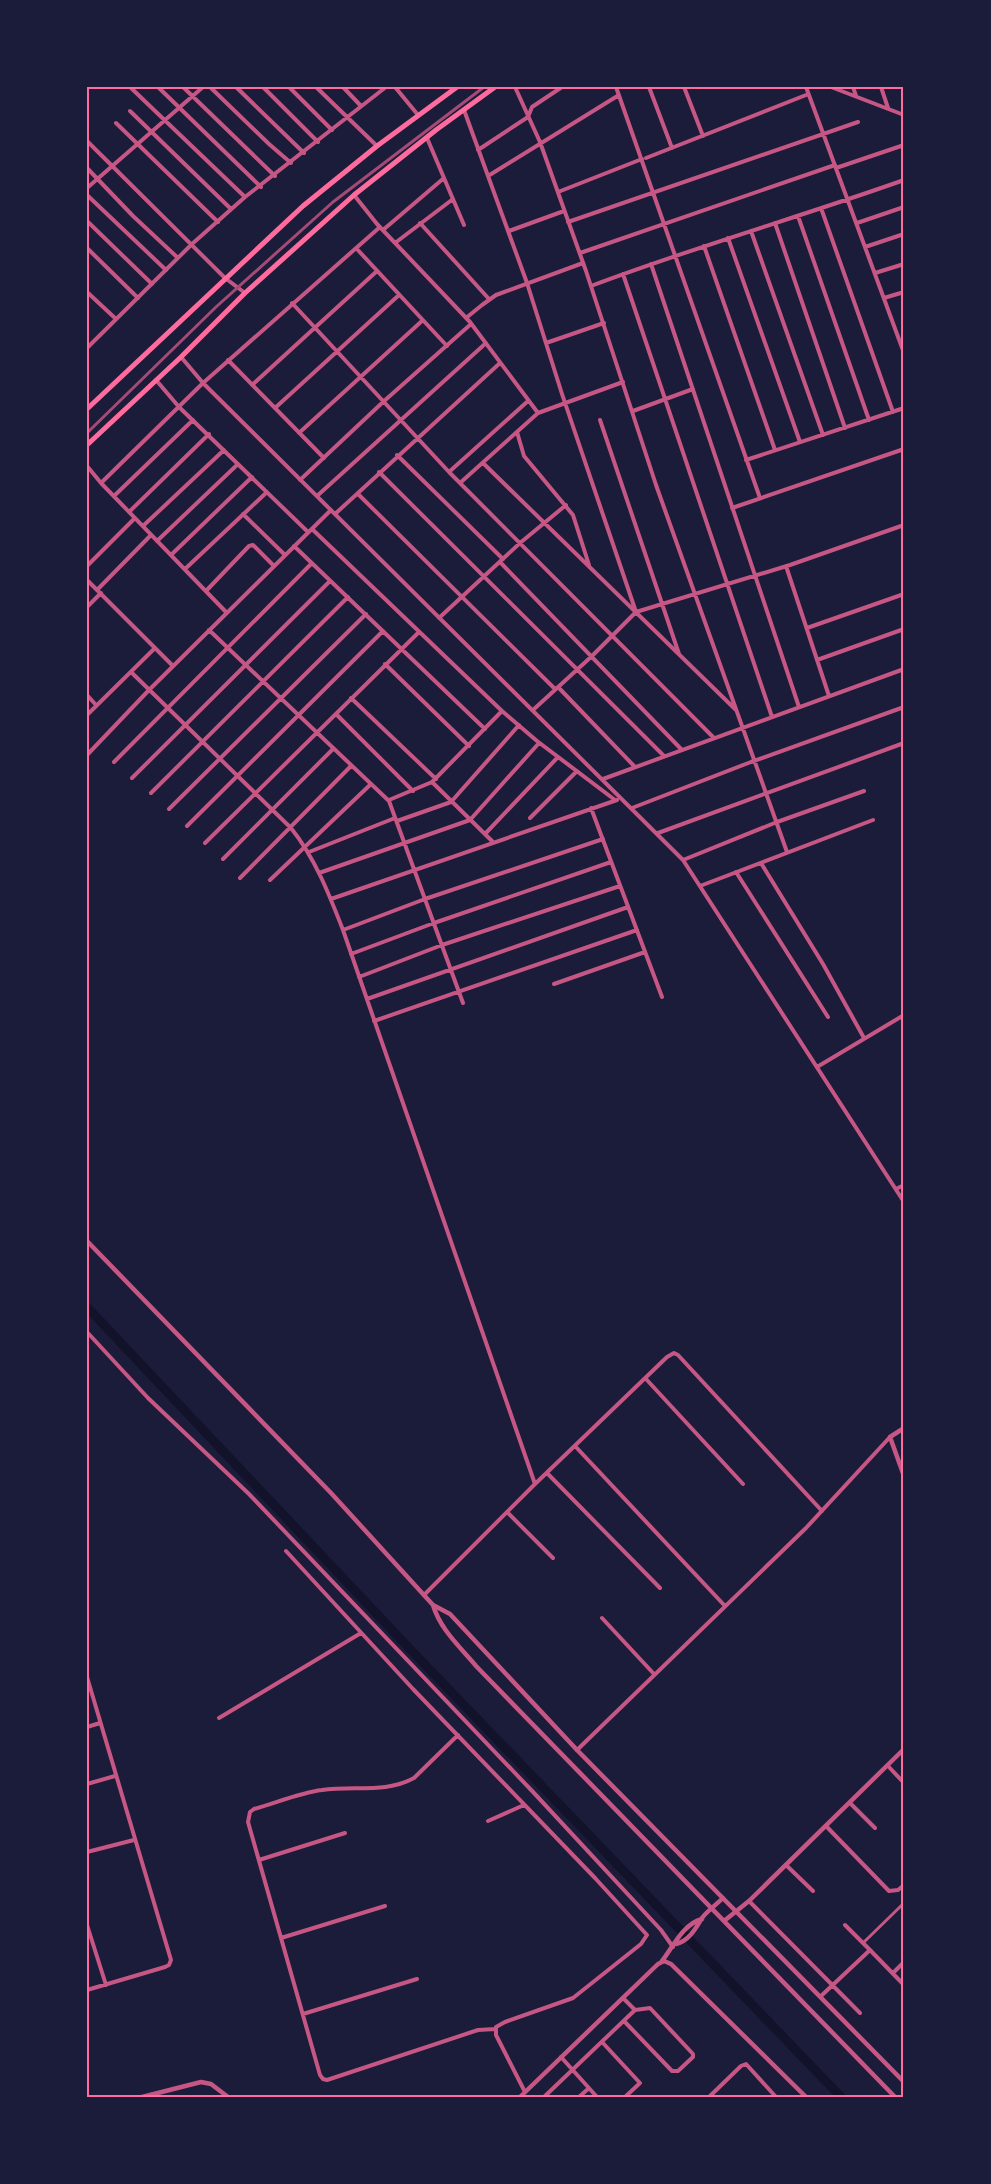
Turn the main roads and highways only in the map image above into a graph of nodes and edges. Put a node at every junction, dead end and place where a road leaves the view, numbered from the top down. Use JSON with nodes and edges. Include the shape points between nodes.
{"nodes":[{"id":1,"x":458,"y":87,"type":"edge"},
{"id":2,"x":495,"y":87,"type":"edge"},
{"id":3,"x":87,"y":409,"type":"edge"},
{"id":4,"x":87,"y":446,"type":"edge"}],
"edges":[{"from":1,"to":3,"type":"main road","via":[[303,206]]},
{"from":2,"to":4,"type":"main road","via":[[354,195],[245,293]]}]}
